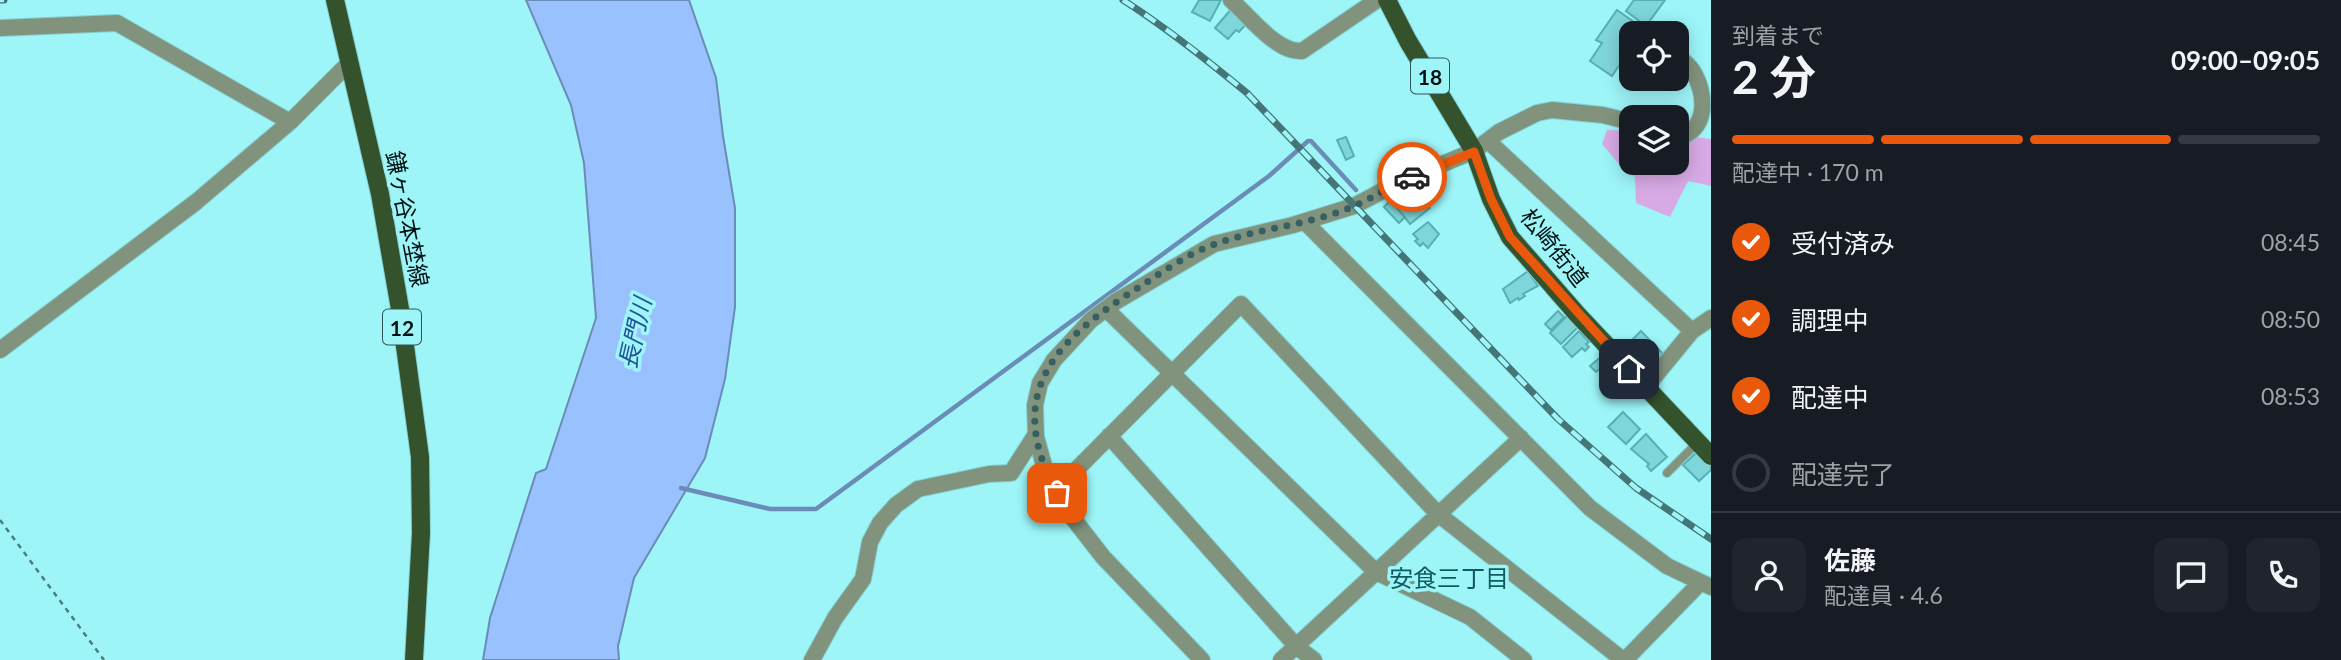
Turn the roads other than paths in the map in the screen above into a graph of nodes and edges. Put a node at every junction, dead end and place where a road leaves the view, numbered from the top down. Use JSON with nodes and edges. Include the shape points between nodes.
{"nodes":[{"id":1,"x":335,"y":0,"type":"edge"},
{"id":2,"x":1231,"y":0,"type":"edge"},
{"id":3,"x":1377,"y":0,"type":"edge"},
{"id":4,"x":1387,"y":0,"type":"edge"},
{"id":5,"x":0,"y":28,"type":"edge"},
{"id":6,"x":349,"y":63,"type":"junction"},
{"id":7,"x":1689,"y":68,"type":"edge"},
{"id":8,"x":1619,"y":119,"type":"edge"},
{"id":9,"x":290,"y":122,"type":"junction"},
{"id":10,"x":1689,"y":135,"type":"edge"},
{"id":11,"x":1481,"y":146,"type":"junction"},
{"id":12,"x":1305,"y":222,"type":"junction"},
{"id":13,"x":1106,"y":309,"type":"junction"},
{"id":14,"x":1711,"y":318,"type":"edge"},
{"id":15,"x":1692,"y":331,"type":"junction"},
{"id":16,"x":0,"y":350,"type":"edge"},
{"id":17,"x":1173,"y":372,"type":"junction"},
{"id":18,"x":1646,"y":387,"type":"junction"},
{"id":19,"x":1035,"y":434,"type":"junction"},
{"id":20,"x":1110,"y":436,"type":"junction"},
{"id":21,"x":1521,"y":438,"type":"junction"},
{"id":22,"x":1698,"y":442,"type":"junction"},
{"id":23,"x":1711,"y":456,"type":"edge"},
{"id":24,"x":1667,"y":473,"type":"dead end"},
{"id":25,"x":1055,"y":490,"type":"junction"},
{"id":26,"x":1438,"y":514,"type":"junction"},
{"id":27,"x":1376,"y":572,"type":"junction"},
{"id":28,"x":1705,"y":585,"type":"edge"},
{"id":29,"x":1296,"y":646,"type":"junction"},
{"id":30,"x":414,"y":660,"type":"edge"},
{"id":31,"x":812,"y":660,"type":"edge"},
{"id":32,"x":1202,"y":660,"type":"edge"},
{"id":33,"x":1281,"y":660,"type":"edge"},
{"id":34,"x":1314,"y":660,"type":"edge"},
{"id":35,"x":1524,"y":660,"type":"edge"},
{"id":36,"x":1624,"y":660,"type":"edge"}],
"edges":[{"from":1,"to":6,"type":"main road","name":"鎌ヶ谷本埜線","number":"12"},
{"from":2,"to":3,"type":"street","via":[[1275,42],[1293,52],[1302,51]]},
{"from":4,"to":11,"type":"main road","name":"松崎街道","number":"18","via":[[1408,41]]},
{"from":5,"to":9,"type":"street","via":[[117,23]]},
{"from":6,"to":9,"type":"street"},
{"from":6,"to":30,"type":"main road","name":"鎌ヶ谷本埜線","number":"12","via":[[380,194],[420,457]]},
{"from":7,"to":10,"type":"street","via":[[1699,85],[1703,109]]},
{"from":8,"to":11,"type":"street","via":[[1552,110],[1499,132]]},
{"from":9,"to":16,"type":"street","via":[[196,202]]},
{"from":11,"to":12,"type":"street","via":[[1354,206]]},
{"from":11,"to":15,"type":"street"},
{"from":11,"to":18,"type":"main road","name":"松崎街道","number":"18","via":[[1491,199],[1510,237]]},
{"from":12,"to":13,"type":"street","via":[[1214,244]]},
{"from":12,"to":21,"type":"street"},
{"from":13,"to":17,"type":"street"},
{"from":13,"to":19,"type":"street","via":[[1072,339],[1040,383]]},
{"from":14,"to":15,"type":"street"},
{"from":15,"to":18,"type":"street"},
{"from":17,"to":20,"type":"street"},
{"from":17,"to":26,"type":"street","via":[[1241,304]]},
{"from":17,"to":27,"type":"street"},
{"from":18,"to":22,"type":"main road","name":"松崎街道","number":"18"},
{"from":19,"to":25,"type":"street"},
{"from":19,"to":31,"type":"street","via":[[1011,473],[918,489],[895,505],[870,542],[863,579]]},
{"from":20,"to":25,"type":"street"},
{"from":20,"to":29,"type":"street"},
{"from":21,"to":26,"type":"street"},
{"from":21,"to":28,"type":"street","via":[[1590,508],[1667,566]]},
{"from":22,"to":23,"type":"main road","name":"松崎街道","number":"18"},
{"from":22,"to":24,"type":"lane"},
{"from":25,"to":32,"type":"street","via":[[1103,557]]},
{"from":26,"to":27,"type":"street"},
{"from":26,"to":36,"type":"street"},
{"from":27,"to":29,"type":"street"},
{"from":27,"to":35,"type":"street","via":[[1470,617]]},
{"from":28,"to":36,"type":"street"},
{"from":29,"to":33,"type":"street"},
{"from":29,"to":34,"type":"street"}]}
